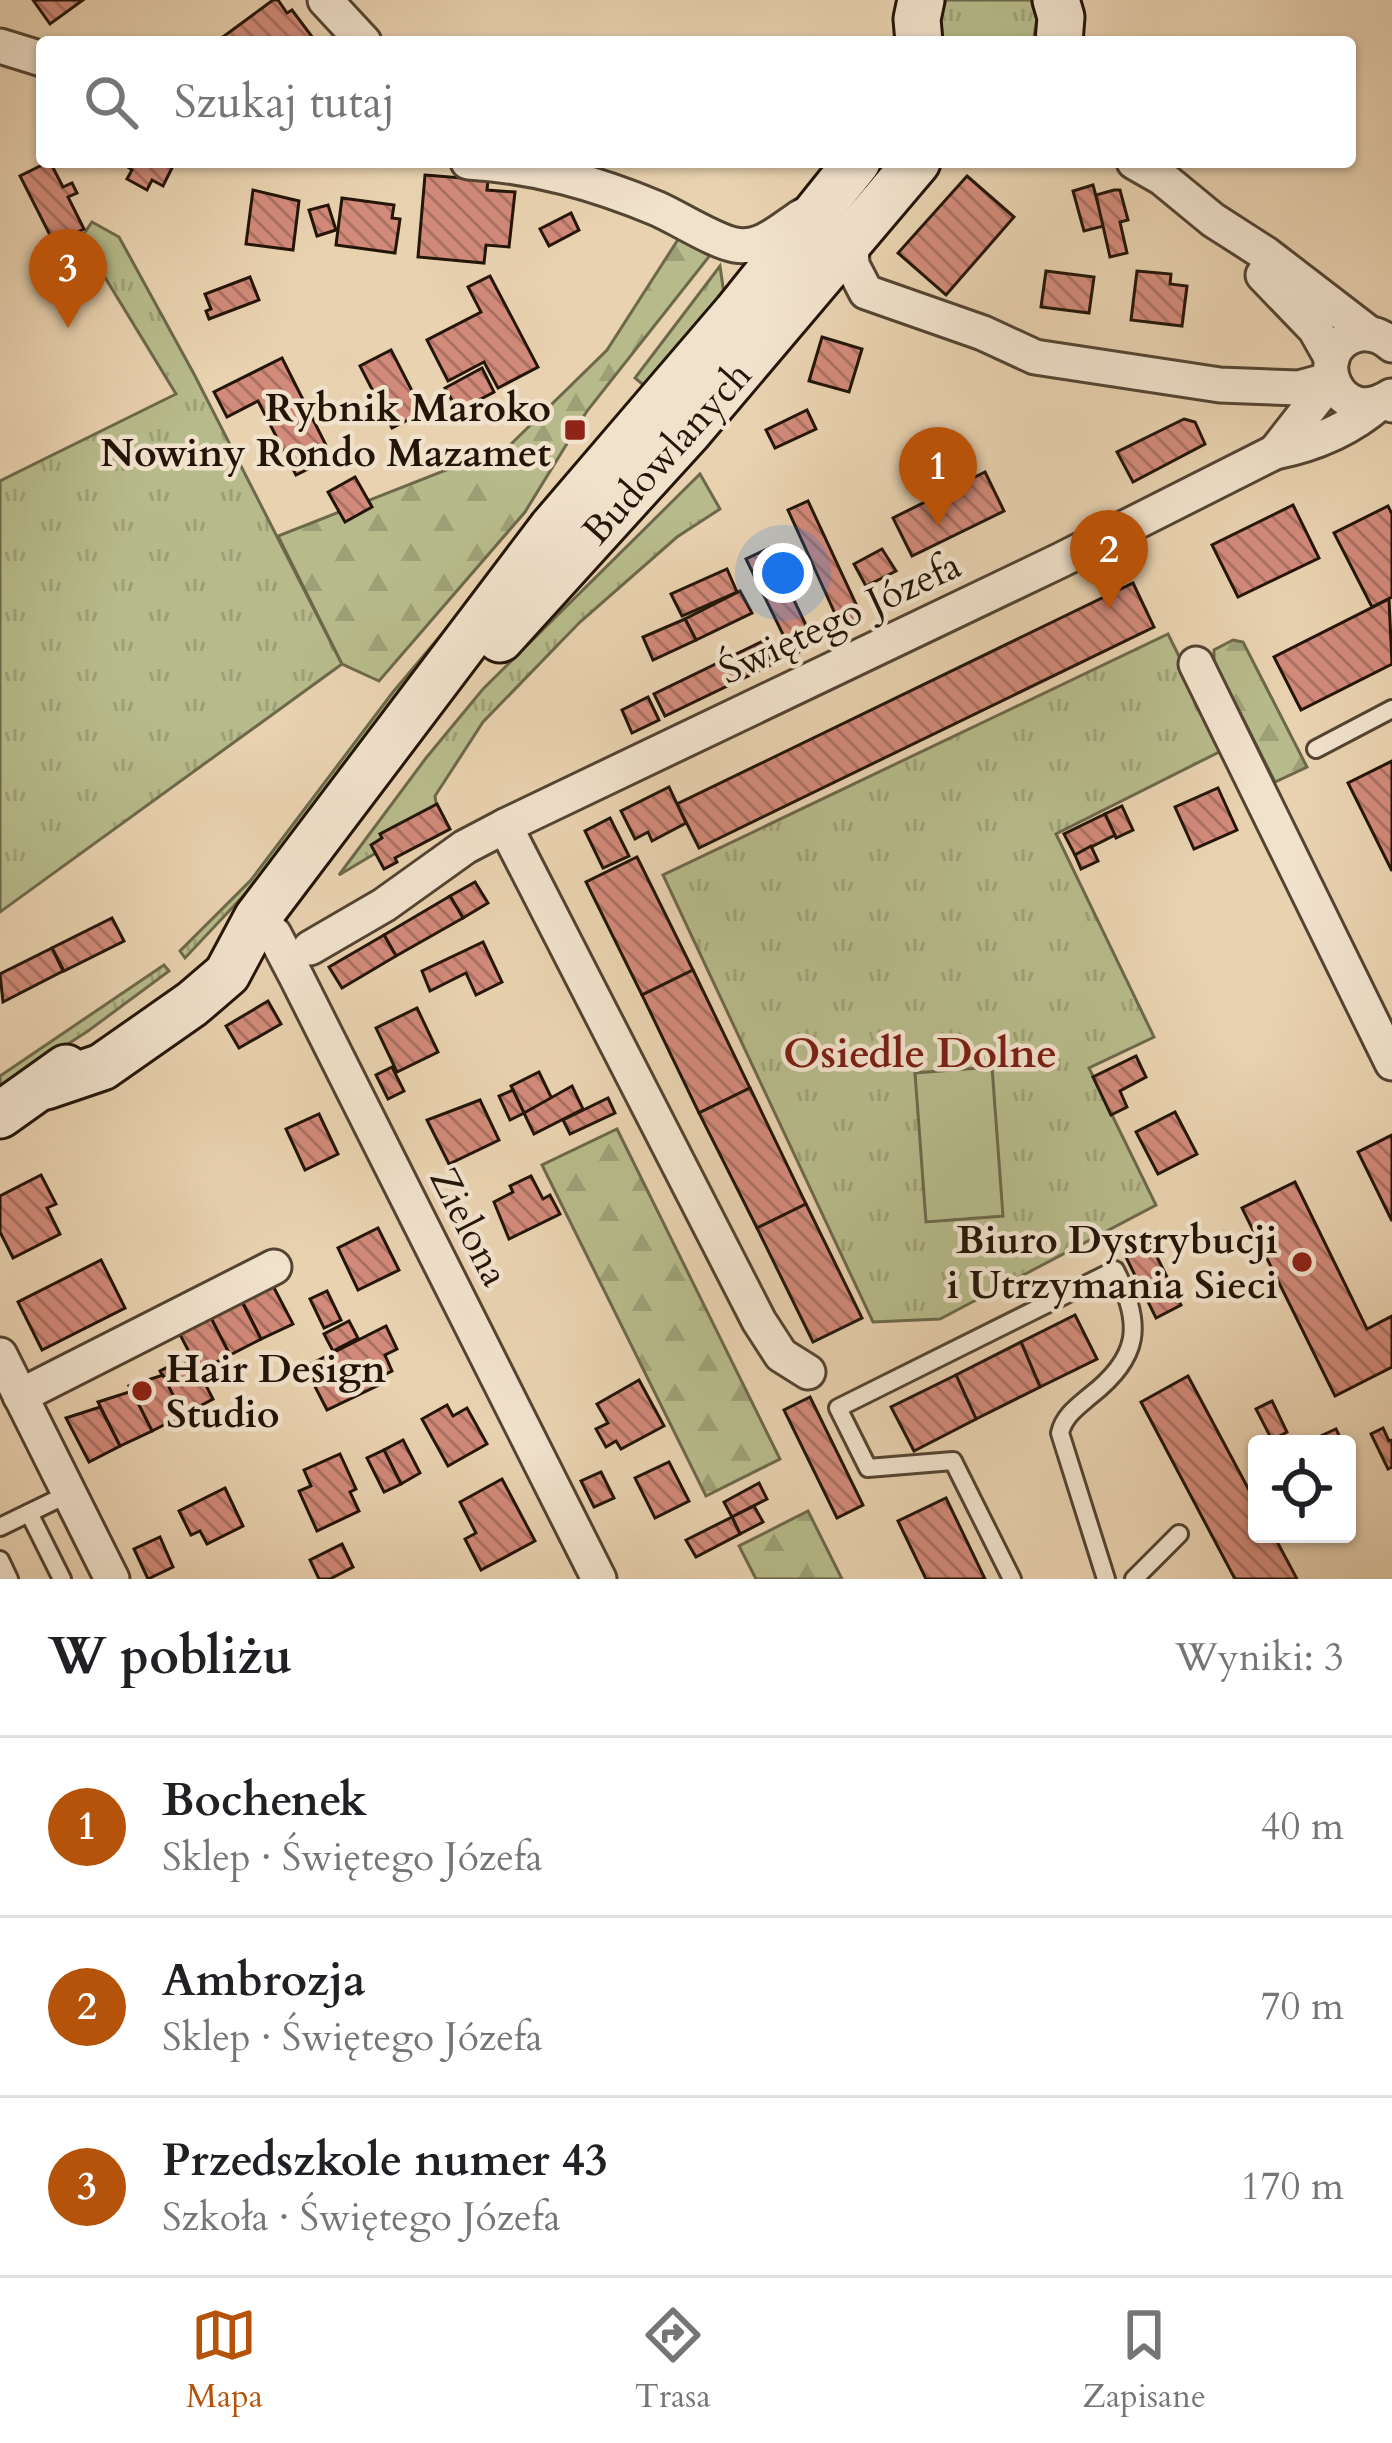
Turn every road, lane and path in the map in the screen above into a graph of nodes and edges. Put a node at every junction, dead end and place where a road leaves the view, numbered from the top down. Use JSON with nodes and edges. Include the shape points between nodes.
{"nodes":[{"id":1,"x":325,"y":0,"type":"edge"},
{"id":2,"x":358,"y":36,"type":"edge"},
{"id":3,"x":0,"y":46,"type":"edge"},
{"id":4,"x":36,"y":57,"type":"edge"},
{"id":5,"x":526,"y":168,"type":"edge"},
{"id":6,"x":912,"y":168,"type":"edge"},
{"id":7,"x":1150,"y":168,"type":"edge"},
{"id":8,"x":844,"y":178,"type":"edge"},
{"id":9,"x":1213,"y":220,"type":"junction"},
{"id":10,"x":851,"y":241,"type":"junction"},
{"id":11,"x":734,"y":245,"type":"junction"},
{"id":12,"x":746,"y":301,"type":"junction"},
{"id":13,"x":1386,"y":342,"type":"edge"},
{"id":14,"x":1332,"y":369,"type":"junction"},
{"id":15,"x":1390,"y":404,"type":"edge"},
{"id":16,"x":1275,"y":452,"type":"junction"},
{"id":17,"x":1196,"y":664,"type":"dead end"},
{"id":18,"x":1392,"y":710,"type":"edge"},
{"id":19,"x":401,"y":731,"type":"junction"},
{"id":20,"x":1316,"y":748,"type":"dead end"},
{"id":21,"x":505,"y":826,"type":"junction"},
{"id":22,"x":257,"y":918,"type":"junction"},
{"id":23,"x":310,"y":948,"type":"dead end"},
{"id":24,"x":1392,"y":1063,"type":"edge"},
{"id":25,"x":0,"y":1115,"type":"edge"},
{"id":26,"x":274,"y":1267,"type":"dead end"},
{"id":27,"x":0,"y":1355,"type":"edge"},
{"id":28,"x":808,"y":1372,"type":"dead end"},
{"id":29,"x":20,"y":1396,"type":"junction"},
{"id":30,"x":70,"y":1493,"type":"junction"},
{"id":31,"x":29,"y":1513,"type":"junction"},
{"id":32,"x":0,"y":1527,"type":"edge"},
{"id":33,"x":1179,"y":1534,"type":"dead end"},
{"id":34,"x":0,"y":1560,"type":"edge"},
{"id":35,"x":9,"y":1579,"type":"edge"},
{"id":36,"x":62,"y":1579,"type":"edge"},
{"id":37,"x":112,"y":1579,"type":"edge"},
{"id":38,"x":599,"y":1579,"type":"edge"},
{"id":39,"x":1012,"y":1579,"type":"edge"},
{"id":40,"x":1106,"y":1579,"type":"edge"},
{"id":41,"x":1134,"y":1579,"type":"edge"}],
"edges":[{"from":1,"to":2,"type":"street"},
{"from":3,"to":4,"type":"street"},
{"from":5,"to":11,"type":"street","via":[[582,180]]},
{"from":6,"to":10,"type":"street","name":"Budowlanych"},
{"from":7,"to":9,"type":"street"},
{"from":8,"to":11,"type":"street","via":[[765,241]]},
{"from":8,"to":12,"type":"street","name":"Budowlanych"},
{"from":9,"to":13,"type":"street"},
{"from":9,"to":14,"type":"street","via":[[1309,322]]},
{"from":10,"to":14,"type":"street","via":[[852,266],[866,292],[1035,357],[1220,386],[1299,388]]},
{"from":10,"to":19,"type":"street","name":"Budowlanych","via":[[481,661]]},
{"from":11,"to":12,"type":"street"},
{"from":12,"to":19,"type":"street","name":"Budowlanych","via":[[552,527]]},
{"from":13,"to":14,"type":"street","via":[[1347,340]]},
{"from":14,"to":15,"type":"street","via":[[1349,401]]},
{"from":14,"to":16,"type":"street","name":"Świętego Józefa"},
{"from":15,"to":16,"type":"street","name":"Świętego Józefa","via":[[1312,444]]},
{"from":16,"to":21,"type":"street","name":"Świętego Józefa"},
{"from":17,"to":24,"type":"street"},
{"from":18,"to":20,"type":"lane"},
{"from":19,"to":22,"type":"street","name":"Budowlanych"},
{"from":21,"to":23,"type":"street","name":"Świętego Józefa"},
{"from":21,"to":28,"type":"street","via":[[759,1322],[781,1355]]},
{"from":22,"to":25,"type":"street","name":"Budowlanych"},
{"from":22,"to":38,"type":"street","name":"Zielona","via":[[293,969]]},
{"from":26,"to":29,"type":"street"},
{"from":27,"to":29,"type":"street"},
{"from":29,"to":30,"type":"street"},
{"from":30,"to":31,"type":"lane"},
{"from":30,"to":37,"type":"street"},
{"from":31,"to":32,"type":"lane"},
{"from":31,"to":36,"type":"lane"},
{"from":33,"to":41,"type":"lane"},
{"from":34,"to":35,"type":"lane"},
{"from":39,"to":40,"type":"lane","via":[[953,1461],[868,1468],[838,1408],[1115,1270],[1131,1300],[1132,1349],[1060,1433]]}]}
